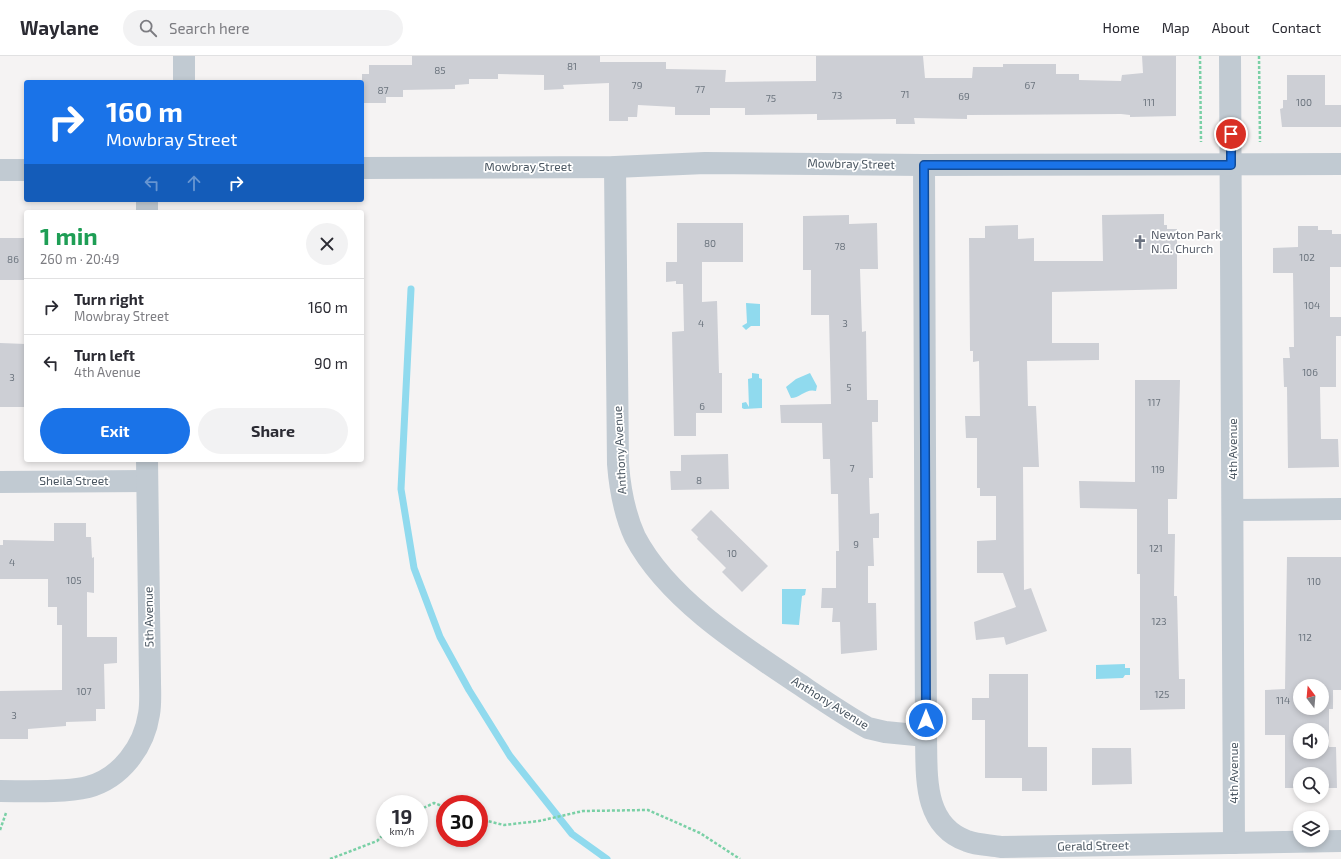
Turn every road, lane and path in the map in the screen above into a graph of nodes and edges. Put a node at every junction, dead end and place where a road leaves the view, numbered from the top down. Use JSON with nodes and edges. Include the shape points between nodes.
{"nodes":[{"id":1,"x":184,"y":56,"type":"edge"},
{"id":2,"x":1200,"y":56,"type":"edge"},
{"id":3,"x":1230,"y":56,"type":"edge"},
{"id":4,"x":1259,"y":56,"type":"edge"},
{"id":5,"x":184,"y":80,"type":"edge"},
{"id":6,"x":1341,"y":164,"type":"edge"},
{"id":7,"x":924,"y":165,"type":"junction"},
{"id":8,"x":1201,"y":165,"type":"junction"},
{"id":9,"x":1231,"y":165,"type":"junction"},
{"id":10,"x":1260,"y":165,"type":"junction"},
{"id":11,"x":615,"y":167,"type":"junction"},
{"id":12,"x":364,"y":168,"type":"edge"},
{"id":13,"x":0,"y":170,"type":"edge"},
{"id":14,"x":24,"y":170,"type":"edge"},
{"id":15,"x":147,"y":470,"type":"edge"},
{"id":16,"x":0,"y":482,"type":"edge"},
{"id":17,"x":1341,"y":509,"type":"edge"},
{"id":18,"x":1233,"y":510,"type":"junction"},
{"id":19,"x":926,"y":736,"type":"junction"},
{"id":20,"x":0,"y":791,"type":"edge"},
{"id":21,"x":488,"y":821,"type":"edge"},
{"id":22,"x":376,"y":841,"type":"edge"},
{"id":23,"x":1341,"y":841,"type":"edge"},
{"id":24,"x":1234,"y":843,"type":"junction"},
{"id":25,"x":330,"y":859,"type":"edge"},
{"id":26,"x":740,"y":859,"type":"edge"}],
"edges":[{"from":1,"to":5,"type":"street"},
{"from":2,"to":8,"type":"path"},
{"from":3,"to":9,"type":"street","name":"4th Avenue"},
{"from":4,"to":10,"type":"path"},
{"from":6,"to":10,"type":"street","name":"Mowbray Street"},
{"from":7,"to":8,"type":"street","name":"Mowbray Street"},
{"from":7,"to":11,"type":"street","name":"Mowbray Street","via":[[705,163]]},
{"from":7,"to":19,"type":"street","name":"Gerald Street"},
{"from":8,"to":9,"type":"street","name":"Mowbray Street"},
{"from":9,"to":10,"type":"street","name":"Mowbray Street"},
{"from":9,"to":18,"type":"street","name":"4th Avenue"},
{"from":11,"to":12,"type":"street","name":"Mowbray Street"},
{"from":11,"to":19,"type":"street","name":"Anthony Avenue","via":[[618,472],[624,507],[636,538],[678,594],[743,647],[868,728]]},
{"from":13,"to":14,"type":"street"},
{"from":15,"to":16,"type":"street","name":"Sheila Street"},
{"from":15,"to":20,"type":"street","name":"5th Avenue","via":[[150,713],[146,729],[136,749],[123,766],[104,781],[87,787]]},
{"from":17,"to":18,"type":"street"},
{"from":18,"to":24,"type":"street","name":"4th Avenue"},
{"from":19,"to":24,"type":"street","name":"Gerald Street","via":[[929,800],[944,825],[966,841],[1000,847]]},
{"from":21,"to":26,"type":"path","via":[[504,825],[539,821],[583,811],[648,810],[700,833]]},
{"from":22,"to":25,"type":"path"},
{"from":23,"to":24,"type":"street","name":"Gerald Street"}]}
